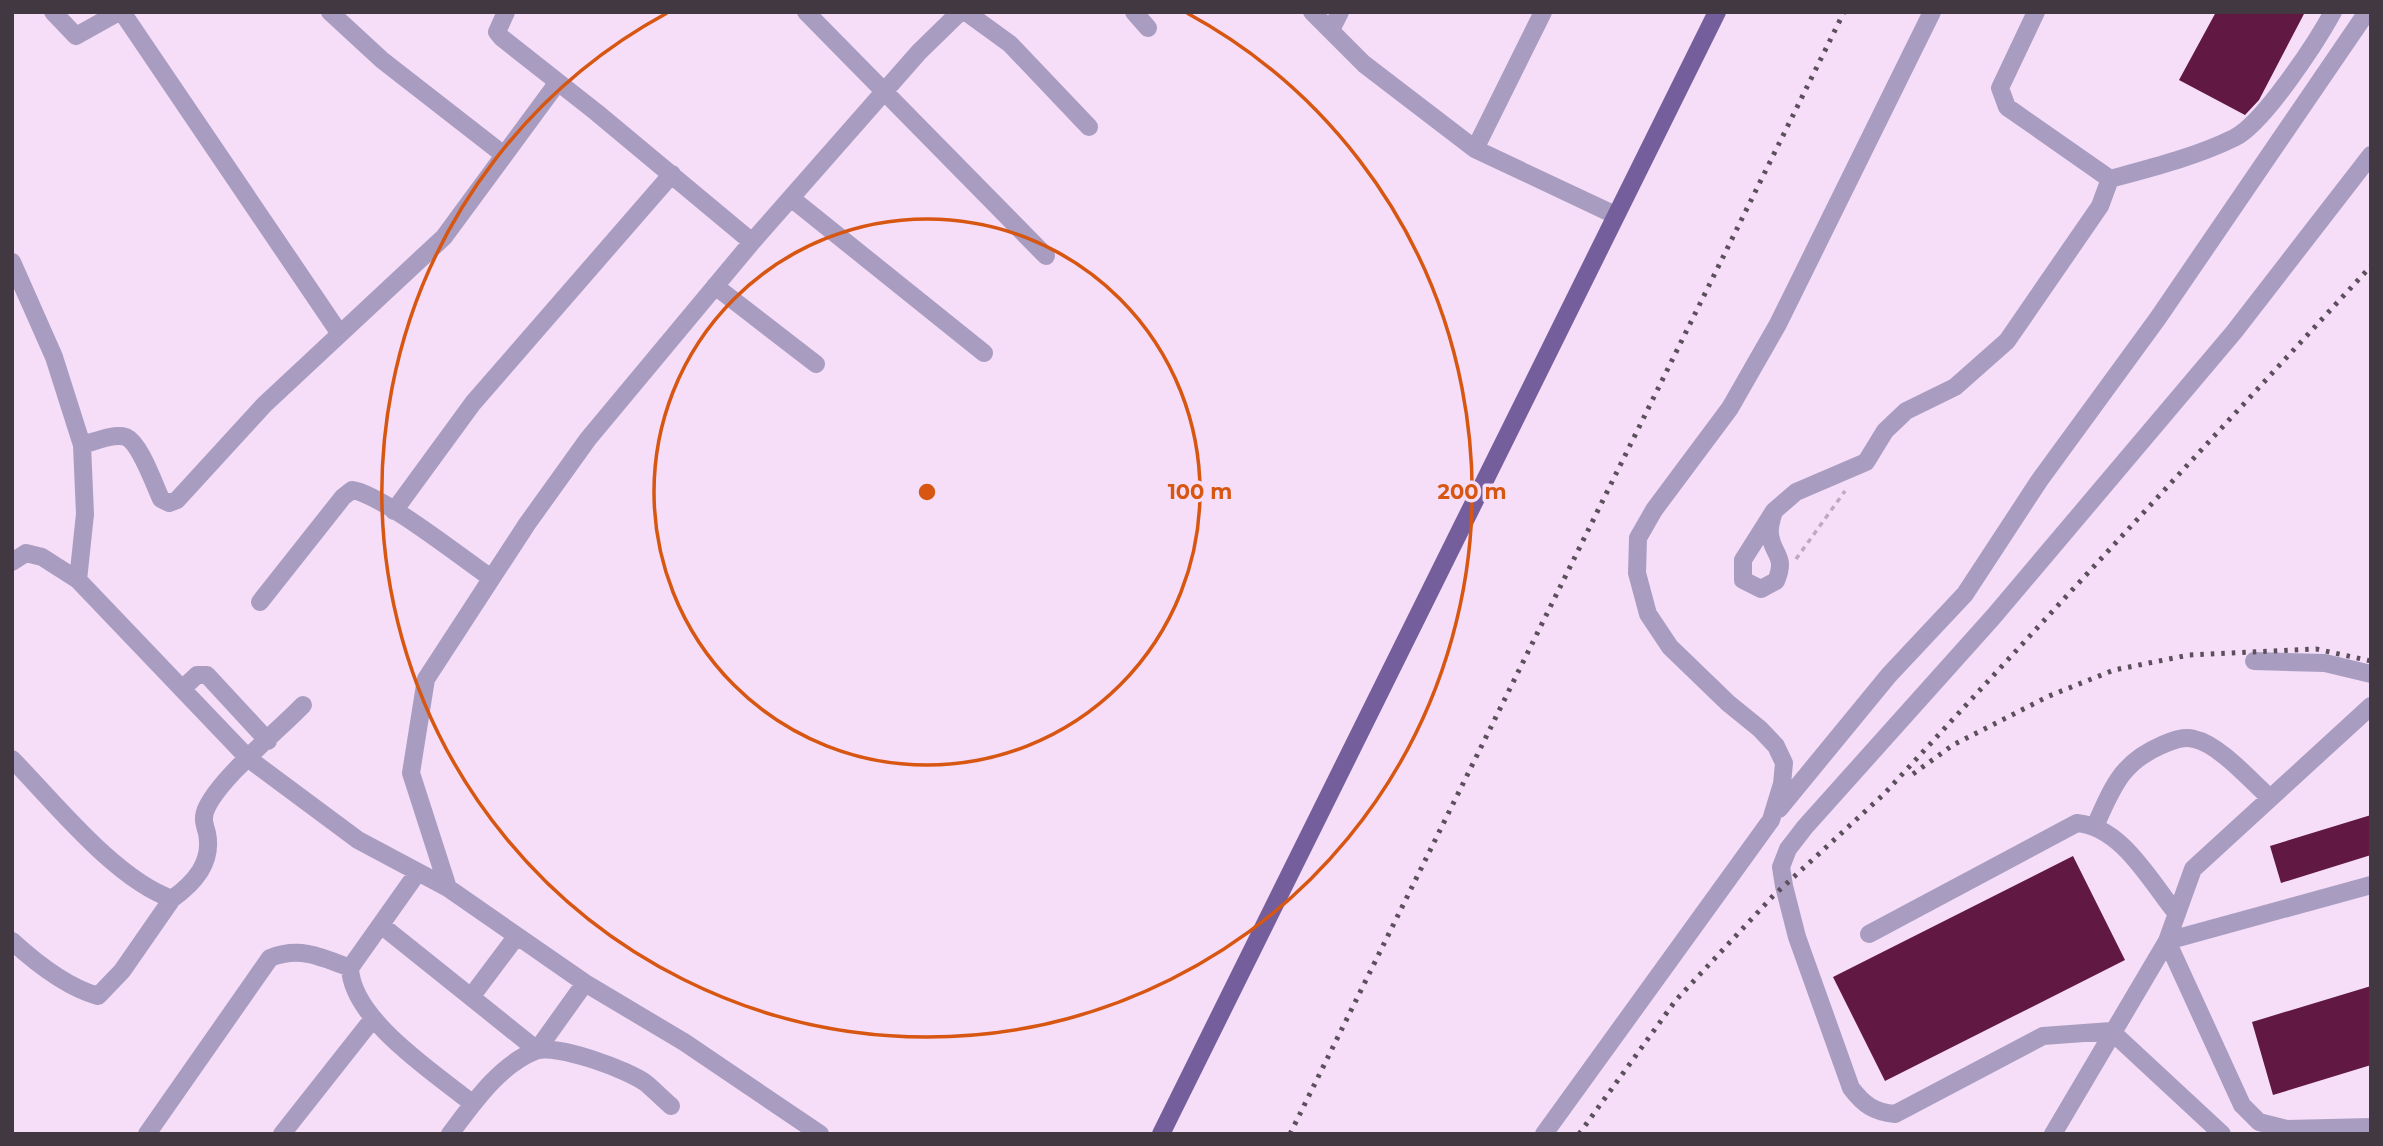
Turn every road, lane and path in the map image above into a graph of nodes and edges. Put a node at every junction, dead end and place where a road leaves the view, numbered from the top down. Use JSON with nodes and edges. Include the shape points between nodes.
{"nodes":[{"id":1,"x":53,"y":12,"type":"edge"},
{"id":2,"x":121,"y":12,"type":"edge"},
{"id":3,"x":330,"y":12,"type":"edge"},
{"id":4,"x":506,"y":12,"type":"edge"},
{"id":5,"x":806,"y":12,"type":"edge"},
{"id":6,"x":960,"y":12,"type":"edge"},
{"id":7,"x":966,"y":12,"type":"edge"},
{"id":8,"x":1134,"y":12,"type":"edge"},
{"id":9,"x":1312,"y":12,"type":"edge"},
{"id":10,"x":1340,"y":12,"type":"edge"},
{"id":11,"x":1543,"y":12,"type":"edge"},
{"id":12,"x":1717,"y":12,"type":"edge"},
{"id":13,"x":1932,"y":12,"type":"edge"},
{"id":14,"x":2036,"y":12,"type":"edge"},
{"id":15,"x":2333,"y":12,"type":"edge"},
{"id":16,"x":2367,"y":12,"type":"edge"},
{"id":17,"x":1148,"y":28,"type":"dead end"},
{"id":18,"x":1331,"y":30,"type":"junction"},
{"id":19,"x":558,"y":82,"type":"junction"},
{"id":20,"x":886,"y":91,"type":"junction"},
{"id":21,"x":1089,"y":127,"type":"dead end"},
{"id":22,"x":1475,"y":149,"type":"junction"},
{"id":23,"x":505,"y":155,"type":"junction"},
{"id":24,"x":2371,"y":155,"type":"edge"},
{"id":25,"x":672,"y":174,"type":"junction"},
{"id":26,"x":2110,"y":179,"type":"junction"},
{"id":27,"x":791,"y":198,"type":"junction"},
{"id":28,"x":1615,"y":215,"type":"junction"},
{"id":29,"x":752,"y":242,"type":"junction"},
{"id":30,"x":1046,"y":256,"type":"dead end"},
{"id":31,"x":12,"y":262,"type":"edge"},
{"id":32,"x":715,"y":286,"type":"junction"},
{"id":33,"x":340,"y":334,"type":"junction"},
{"id":34,"x":984,"y":353,"type":"dead end"},
{"id":35,"x":816,"y":364,"type":"dead end"},
{"id":36,"x":82,"y":445,"type":"junction"},
{"id":37,"x":1866,"y":462,"type":"junction"},
{"id":38,"x":394,"y":511,"type":"junction"},
{"id":39,"x":1774,"y":511,"type":"junction"},
{"id":40,"x":12,"y":562,"type":"edge"},
{"id":41,"x":491,"y":578,"type":"junction"},
{"id":42,"x":78,"y":580,"type":"junction"},
{"id":43,"x":1776,"y":581,"type":"junction"},
{"id":44,"x":260,"y":602,"type":"dead end"},
{"id":45,"x":2254,"y":661,"type":"dead end"},
{"id":46,"x":2371,"y":674,"type":"edge"},
{"id":47,"x":182,"y":689,"type":"junction"},
{"id":48,"x":303,"y":705,"type":"dead end"},
{"id":49,"x":2371,"y":706,"type":"edge"},
{"id":50,"x":268,"y":741,"type":"junction"},
{"id":51,"x":12,"y":759,"type":"edge"},
{"id":52,"x":249,"y":759,"type":"junction"},
{"id":53,"x":2270,"y":798,"type":"junction"},
{"id":54,"x":1771,"y":820,"type":"junction"},
{"id":55,"x":2096,"y":824,"type":"junction"},
{"id":56,"x":418,"y":872,"type":"junction"},
{"id":57,"x":2371,"y":885,"type":"edge"},
{"id":58,"x":448,"y":888,"type":"junction"},
{"id":59,"x":172,"y":899,"type":"junction"},
{"id":60,"x":2176,"y":914,"type":"junction"},
{"id":61,"x":381,"y":925,"type":"junction"},
{"id":62,"x":1868,"y":934,"type":"dead end"},
{"id":63,"x":516,"y":937,"type":"junction"},
{"id":64,"x":2167,"y":941,"type":"junction"},
{"id":65,"x":12,"y":942,"type":"edge"},
{"id":66,"x":351,"y":968,"type":"junction"},
{"id":67,"x":585,"y":983,"type":"junction"},
{"id":68,"x":471,"y":997,"type":"junction"},
{"id":69,"x":372,"y":1020,"type":"junction"},
{"id":70,"x":2111,"y":1031,"type":"junction"},
{"id":71,"x":537,"y":1050,"type":"junction"},
{"id":72,"x":472,"y":1104,"type":"junction"},
{"id":73,"x":671,"y":1107,"type":"dead end"},
{"id":74,"x":2371,"y":1127,"type":"edge"},
{"id":75,"x":147,"y":1134,"type":"edge"},
{"id":76,"x":282,"y":1134,"type":"edge"},
{"id":77,"x":450,"y":1134,"type":"edge"},
{"id":78,"x":820,"y":1134,"type":"edge"},
{"id":79,"x":1161,"y":1134,"type":"edge"},
{"id":80,"x":1544,"y":1134,"type":"edge"},
{"id":81,"x":2053,"y":1134,"type":"edge"},
{"id":82,"x":2222,"y":1134,"type":"edge"}],
"edges":[{"from":1,"to":2,"type":"street","via":[[76,36]]},
{"from":2,"to":33,"type":"street"},
{"from":3,"to":23,"type":"street","via":[[382,60]]},
{"from":4,"to":19,"type":"street","via":[[497,32]]},
{"from":5,"to":20,"type":"street"},
{"from":6,"to":20,"type":"street"},
{"from":7,"to":21,"type":"street","via":[[1010,44]]},
{"from":8,"to":17,"type":"street"},
{"from":9,"to":18,"type":"street"},
{"from":10,"to":18,"type":"street"},
{"from":11,"to":22,"type":"street"},
{"from":12,"to":28,"type":"main road"},
{"from":13,"to":54,"type":"street","via":[[1779,324],[1730,408],[1638,538],[1637,573],[1648,614],[1670,647],[1776,746],[1784,763]]},
{"from":14,"to":26,"type":"street","via":[[2000,88],[2007,107]]},
{"from":15,"to":26,"type":"street","via":[[2258,120],[2235,138]]},
{"from":16,"to":54,"type":"street","via":[[1965,594],[1880,685]]},
{"from":18,"to":22,"type":"street","via":[[1393,88]]},
{"from":19,"to":23,"type":"street"},
{"from":19,"to":25,"type":"street"},
{"from":20,"to":27,"type":"street"},
{"from":20,"to":30,"type":"street"},
{"from":22,"to":28,"type":"street"},
{"from":23,"to":33,"type":"street","via":[[444,237]]},
{"from":24,"to":70,"type":"street","via":[[2234,332],[1994,616],[1805,827],[1781,867],[1797,937],[1851,1088],[1862,1103],[1878,1112],[1895,1114],[2043,1036]]},
{"from":25,"to":29,"type":"street"},
{"from":25,"to":38,"type":"street","via":[[473,403]]},
{"from":26,"to":37,"type":"street","via":[[2100,206],[2007,341],[1955,387],[1906,411],[1885,431]]},
{"from":27,"to":29,"type":"street"},
{"from":27,"to":34,"type":"street"},
{"from":28,"to":79,"type":"main road"},
{"from":29,"to":32,"type":"street"},
{"from":31,"to":36,"type":"street","via":[[54,357]]},
{"from":32,"to":35,"type":"street"},
{"from":32,"to":41,"type":"street","via":[[588,439]]},
{"from":33,"to":36,"type":"street","via":[[264,405],[177,500],[161,499],[137,447],[127,438],[116,436]]},
{"from":36,"to":42,"type":"street","via":[[85,513]]},
{"from":37,"to":39,"type":"street","via":[[1796,492]]},
{"from":37,"to":43,"type":"path"},
{"from":38,"to":41,"type":"street"},
{"from":38,"to":44,"type":"street","via":[[352,490]]},
{"from":39,"to":43,"type":"street","via":[[1770,537],[1782,562]]},
{"from":39,"to":43,"type":"street","via":[[1744,560],[1743,580],[1761,589]]},
{"from":40,"to":42,"type":"street","via":[[26,553],[43,557]]},
{"from":41,"to":58,"type":"street","via":[[426,679],[411,773]]},
{"from":42,"to":47,"type":"street"},
{"from":45,"to":46,"type":"street","via":[[2325,663]]},
{"from":47,"to":50,"type":"street","via":[[197,674],[207,674]]},
{"from":47,"to":52,"type":"street"},
{"from":48,"to":50,"type":"street"},
{"from":49,"to":53,"type":"street"},
{"from":50,"to":52,"type":"street"},
{"from":51,"to":59,"type":"street","via":[[92,842],[149,891]]},
{"from":52,"to":56,"type":"street","via":[[358,840]]},
{"from":52,"to":59,"type":"street","via":[[216,791],[206,809],[203,820],[209,848],[204,864],[193,884]]},
{"from":53,"to":55,"type":"street","via":[[2205,744],[2193,738],[2175,739],[2130,763],[2112,786]]},
{"from":53,"to":60,"type":"street","via":[[2193,869]]},
{"from":54,"to":80,"type":"street"},
{"from":55,"to":60,"type":"street","via":[[2114,836]]},
{"from":55,"to":62,"type":"street","via":[[2077,822]]},
{"from":56,"to":58,"type":"street"},
{"from":56,"to":61,"type":"street"},
{"from":57,"to":64,"type":"street"},
{"from":58,"to":63,"type":"street"},
{"from":59,"to":65,"type":"street","via":[[122,971],[98,996],[30,958]]},
{"from":60,"to":64,"type":"street"},
{"from":61,"to":66,"type":"street"},
{"from":61,"to":68,"type":"street"},
{"from":63,"to":67,"type":"street"},
{"from":63,"to":68,"type":"street"},
{"from":64,"to":70,"type":"street"},
{"from":64,"to":74,"type":"street","via":[[2242,1105],[2259,1122],[2287,1129]]},
{"from":66,"to":69,"type":"street","via":[[351,979]]},
{"from":66,"to":75,"type":"street","via":[[307,952],[285,952],[270,958]]},
{"from":67,"to":71,"type":"street"},
{"from":67,"to":78,"type":"street","via":[[684,1042]]},
{"from":68,"to":71,"type":"street"},
{"from":69,"to":72,"type":"street"},
{"from":69,"to":76,"type":"street"},
{"from":70,"to":81,"type":"street"},
{"from":70,"to":82,"type":"street"},
{"from":71,"to":72,"type":"street","via":[[511,1065]]},
{"from":71,"to":73,"type":"street","via":[[582,1055],[616,1069],[646,1083]]},
{"from":72,"to":77,"type":"street"}]}
